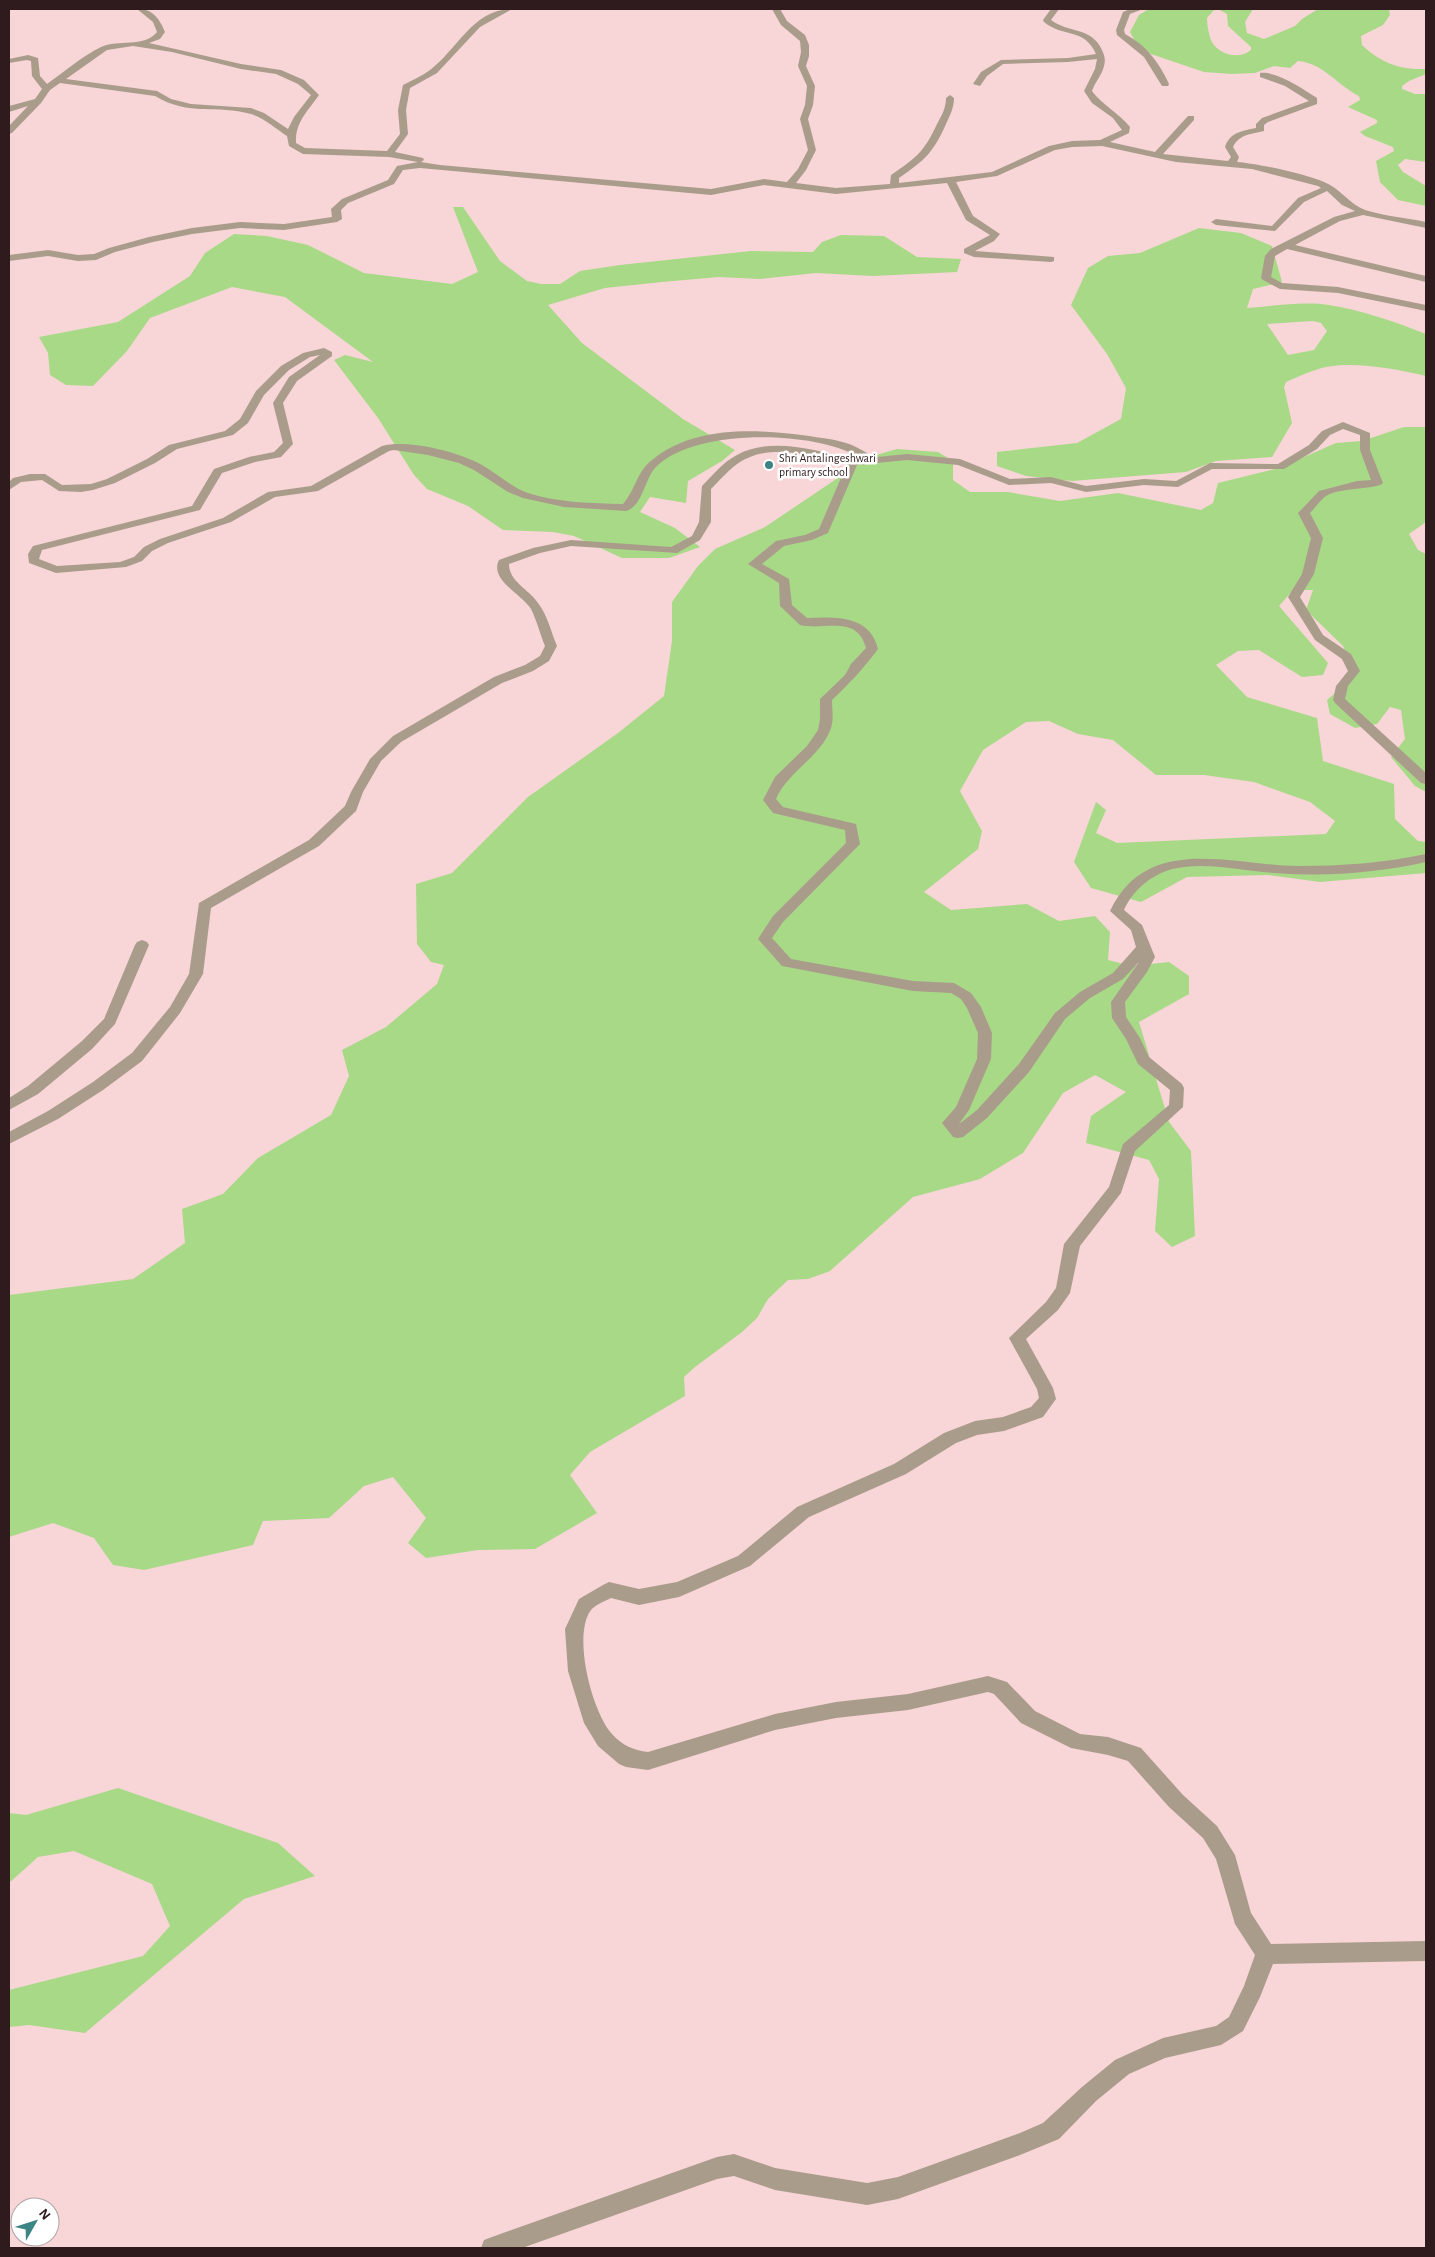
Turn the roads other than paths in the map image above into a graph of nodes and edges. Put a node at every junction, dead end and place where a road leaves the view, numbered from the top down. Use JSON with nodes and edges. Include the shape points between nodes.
{"nodes":[{"id":1,"x":141,"y":9,"type":"edge"},
{"id":2,"x":508,"y":9,"type":"edge"},
{"id":3,"x":776,"y":9,"type":"edge"},
{"id":4,"x":1055,"y":9,"type":"edge"},
{"id":5,"x":1139,"y":9,"type":"edge"},
{"id":6,"x":133,"y":44,"type":"junction"},
{"id":7,"x":1101,"y":56,"type":"junction"},
{"id":8,"x":9,"y":61,"type":"edge"},
{"id":9,"x":1263,"y":75,"type":"dead end"},
{"id":10,"x":57,"y":80,"type":"junction"},
{"id":11,"x":977,"y":84,"type":"dead end"},
{"id":12,"x":1165,"y":84,"type":"dead end"},
{"id":13,"x":47,"y":88,"type":"junction"},
{"id":14,"x":950,"y":98,"type":"dead end"},
{"id":15,"x":38,"y":101,"type":"junction"},
{"id":16,"x":9,"y":109,"type":"edge"},
{"id":17,"x":1191,"y":118,"type":"dead end"},
{"id":18,"x":9,"y":131,"type":"edge"},
{"id":19,"x":291,"y":135,"type":"junction"},
{"id":20,"x":1102,"y":144,"type":"junction"},
{"id":21,"x":389,"y":154,"type":"junction"},
{"id":22,"x":1158,"y":155,"type":"junction"},
{"id":23,"x":1231,"y":164,"type":"junction"},
{"id":24,"x":440,"y":168,"type":"junction"},
{"id":25,"x":397,"y":170,"type":"junction"},
{"id":26,"x":950,"y":179,"type":"junction"},
{"id":27,"x":790,"y":185,"type":"junction"},
{"id":28,"x":895,"y":186,"type":"junction"},
{"id":29,"x":1327,"y":188,"type":"junction"},
{"id":30,"x":1363,"y":212,"type":"junction"},
{"id":31,"x":1216,"y":222,"type":"dead end"},
{"id":32,"x":1426,"y":225,"type":"edge"},
{"id":33,"x":1287,"y":246,"type":"junction"},
{"id":34,"x":9,"y":258,"type":"edge"},
{"id":35,"x":1052,"y":259,"type":"dead end"},
{"id":36,"x":1426,"y":279,"type":"edge"},
{"id":37,"x":1426,"y":308,"type":"edge"},
{"id":38,"x":853,"y":462,"type":"junction"},
{"id":39,"x":9,"y":487,"type":"edge"},
{"id":40,"x":1426,"y":780,"type":"edge"},
{"id":41,"x":1426,"y":858,"type":"edge"},
{"id":42,"x":1144,"y":944,"type":"junction"},
{"id":43,"x":142,"y":945,"type":"dead end"},
{"id":44,"x":9,"y":1105,"type":"edge"},
{"id":45,"x":9,"y":1139,"type":"edge"},
{"id":46,"x":1426,"y":1951,"type":"edge"},
{"id":47,"x":1266,"y":1954,"type":"junction"},
{"id":48,"x":492,"y":2248,"type":"edge"}],
"edges":[{"from":1,"to":6,"type":"street","via":[[157,21],[160,32],[150,41]]},
{"from":2,"to":21,"type":"street","via":[[477,25],[434,71],[406,86],[402,110],[404,134]]},
{"from":3,"to":27,"type":"street","via":[[784,24],[796,31],[805,45],[801,70],[811,86],[804,119],[812,150]]},
{"from":4,"to":7,"type":"street","via":[[1047,20],[1052,25],[1090,36]]},
{"from":5,"to":12,"type":"street","via":[[1127,12],[1121,35],[1132,40],[1153,61]]},
{"from":6,"to":10,"type":"street","via":[[105,48]]},
{"from":6,"to":19,"type":"street","via":[[285,74],[311,88],[315,95],[296,117]]},
{"from":7,"to":11,"type":"street","via":[[1001,62],[984,74]]},
{"from":7,"to":20,"type":"street","via":[[1100,73],[1090,83],[1088,91],[1126,128],[1126,132]]},
{"from":8,"to":13,"type":"street","via":[[28,57],[34,60],[34,75]]},
{"from":9,"to":23,"type":"street","via":[[1288,84],[1314,102],[1265,120],[1260,124],[1261,130],[1236,136],[1229,147],[1235,157]]},
{"from":10,"to":13,"type":"street"},
{"from":10,"to":19,"type":"street","via":[[157,94],[168,102],[183,106],[253,111]]},
{"from":13,"to":15,"type":"street"},
{"from":14,"to":28,"type":"street","via":[[950,106],[932,147],[894,177]]},
{"from":15,"to":16,"type":"street"},
{"from":15,"to":18,"type":"street"},
{"from":17,"to":22,"type":"street"},
{"from":19,"to":21,"type":"street","via":[[292,144],[303,151]]},
{"from":20,"to":22,"type":"street"},
{"from":20,"to":26,"type":"street","via":[[1052,148],[994,174]]},
{"from":21,"to":24,"type":"street","via":[[414,158]]},
{"from":21,"to":25,"type":"street"},
{"from":22,"to":23,"type":"street"},
{"from":23,"to":29,"type":"street","via":[[1252,166]]},
{"from":24,"to":25,"type":"street","via":[[419,164]]},
{"from":24,"to":27,"type":"street","via":[[711,192],[764,182]]},
{"from":25,"to":34,"type":"street","via":[[391,182],[345,201],[336,209],[336,219],[284,228],[240,225],[192,231],[152,239],[96,257],[48,253]]},
{"from":26,"to":28,"type":"street"},
{"from":26,"to":35,"type":"street","via":[[969,218],[995,234],[967,251]]},
{"from":27,"to":28,"type":"street","via":[[836,191]]},
{"from":29,"to":30,"type":"street"},
{"from":29,"to":31,"type":"street","via":[[1301,200],[1276,228]]},
{"from":30,"to":32,"type":"street"},
{"from":30,"to":33,"type":"street","via":[[1337,219]]},
{"from":33,"to":36,"type":"street"},
{"from":33,"to":37,"type":"street","via":[[1270,256],[1266,278],[1280,286],[1338,290]]},
{"from":38,"to":39,"type":"street","via":[[863,455],[843,445],[805,439],[739,434],[707,439],[673,450],[655,462],[626,508],[552,502],[525,495],[471,464],[396,446],[386,448],[314,489],[272,494],[227,520],[164,541],[122,565],[56,570],[34,562],[37,548],[196,508],[218,471],[277,455],[284,450],[288,444],[278,403],[293,379],[328,354],[324,351],[307,355],[285,368],[260,394],[244,421],[229,433],[173,448],[111,481],[81,490],[59,488],[45,477],[17,480]]},
{"from":38,"to":40,"type":"street","via":[[907,456],[960,462],[1009,482],[1051,480],[1086,489],[1144,482],[1178,484],[1210,466],[1280,467],[1313,447],[1326,433],[1343,425],[1365,433],[1365,450],[1378,483],[1357,484],[1323,493],[1304,513],[1317,538],[1308,574],[1294,598],[1319,637],[1347,657],[1354,671],[1342,686],[1339,700]]},
{"from":38,"to":42,"type":"street","via":[[845,474],[824,531],[808,538],[780,543],[754,564],[785,581],[786,606],[804,622],[840,621],[864,630],[872,639],[872,649],[855,667],[850,678],[826,699],[824,730],[814,746],[781,776],[769,800],[778,810],[851,827],[854,844],[778,919],[765,939],[787,964],[913,986],[954,988],[966,996],[985,1033],[984,1059],[966,1103],[949,1122],[958,1134],[982,1114],[1024,1068],[1060,1016],[1085,994],[1118,976]]},
{"from":38,"to":45,"type":"street","via":[[778,449],[748,453],[728,465],[706,488],[705,522],[696,538],[673,551],[572,544],[537,550],[503,562],[502,570],[506,577],[537,609],[551,646],[546,658],[498,680],[397,739],[376,759],[356,792],[351,808],[314,843],[204,906],[196,974],[175,1010],[137,1057],[53,1116]]},
{"from":41,"to":42,"type":"street","via":[[1367,867],[1288,870],[1209,862],[1175,864],[1134,884],[1120,902],[1117,911],[1137,928]]},
{"from":42,"to":47,"type":"street","via":[[1148,957],[1118,1002],[1118,1018],[1133,1038],[1143,1060],[1176,1088],[1176,1107],[1128,1148],[1116,1189],[1072,1244],[1064,1289],[1052,1306],[1017,1338],[1048,1399],[1037,1412],[950,1438],[900,1468],[803,1512],[736,1565],[679,1589],[639,1597],[609,1590],[585,1604],[574,1629],[577,1671],[593,1723],[605,1740],[626,1758],[648,1761],[775,1722],[836,1710],[908,1702],[988,1684],[1000,1688],[1028,1717],[1078,1742],[1134,1754],[1176,1801],[1210,1832],[1224,1855],[1242,1917]]},
{"from":43,"to":44,"type":"street","via":[[110,1020],[87,1045],[33,1090]]},
{"from":46,"to":47,"type":"street"},
{"from":47,"to":48,"type":"street","via":[[1236,2024],[1221,2035],[1164,2048],[1122,2068],[1051,2131],[1020,2144],[898,2188],[867,2194],[775,2179],[734,2166],[716,2168]]}]}
